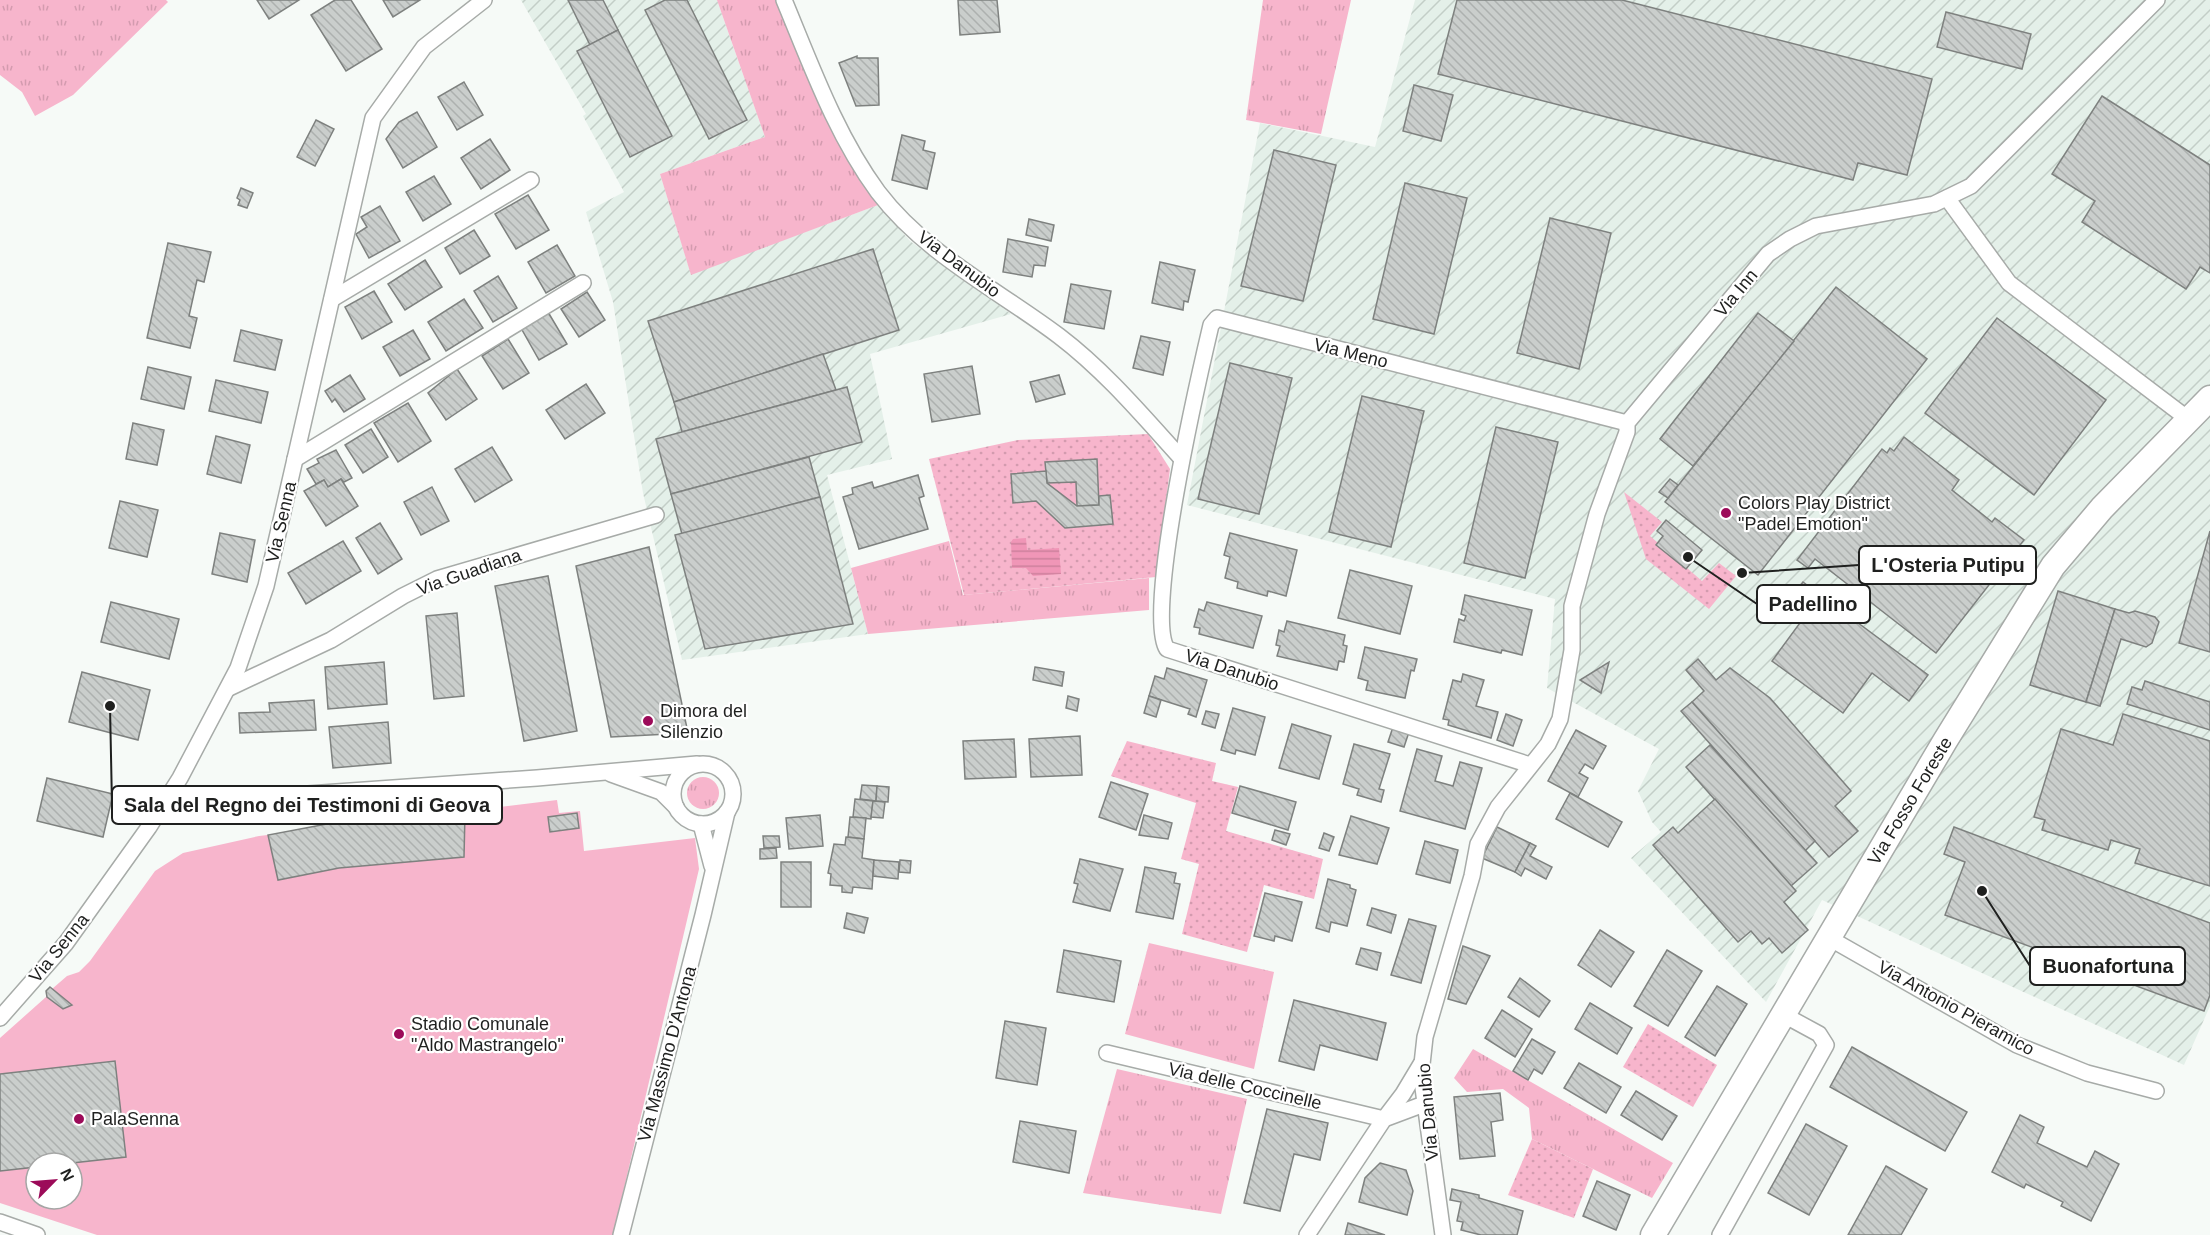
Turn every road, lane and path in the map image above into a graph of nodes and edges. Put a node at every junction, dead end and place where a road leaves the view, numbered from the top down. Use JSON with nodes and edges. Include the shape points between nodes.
{"nodes":[{"id":1,"x":484,"y":0,"type":"edge"},
{"id":2,"x":784,"y":0,"type":"edge"},
{"id":3,"x":2157,"y":0,"type":"edge"},
{"id":4,"x":531,"y":180,"type":"dead end"},
{"id":5,"x":1947,"y":198,"type":"junction"},
{"id":6,"x":583,"y":283,"type":"dead end"},
{"id":7,"x":332,"y":298,"type":"junction"},
{"id":8,"x":2210,"y":398,"type":"edge"},
{"id":9,"x":2188,"y":419,"type":"junction"},
{"id":10,"x":1627,"y":423,"type":"junction"},
{"id":11,"x":1181,"y":458,"type":"junction"},
{"id":12,"x":295,"y":459,"type":"junction"},
{"id":13,"x":656,"y":515,"type":"dead end"},
{"id":14,"x":229,"y":688,"type":"junction"},
{"id":15,"x":697,"y":764,"type":"junction"},
{"id":16,"x":1530,"y":765,"type":"junction"},
{"id":17,"x":605,"y":772,"type":"junction"},
{"id":18,"x":164,"y":804,"type":"junction"},
{"id":19,"x":676,"y":807,"type":"junction"},
{"id":20,"x":727,"y":812,"type":"junction"},
{"id":21,"x":701,"y":824,"type":"junction"},
{"id":22,"x":713,"y":872,"type":"junction"},
{"id":23,"x":1829,"y":938,"type":"junction"},
{"id":24,"x":1784,"y":1014,"type":"junction"},
{"id":25,"x":0,"y":1018,"type":"edge"},
{"id":26,"x":1107,"y":1053,"type":"dead end"},
{"id":27,"x":1423,"y":1060,"type":"junction"},
{"id":28,"x":2156,"y":1091,"type":"dead end"},
{"id":29,"x":1424,"y":1104,"type":"junction"},
{"id":30,"x":1384,"y":1119,"type":"junction"},
{"id":31,"x":0,"y":1222,"type":"edge"},
{"id":32,"x":37,"y":1235,"type":"edge"},
{"id":33,"x":621,"y":1235,"type":"edge"},
{"id":34,"x":1307,"y":1235,"type":"edge"},
{"id":35,"x":1443,"y":1235,"type":"edge"},
{"id":36,"x":1653,"y":1235,"type":"edge"},
{"id":37,"x":1720,"y":1235,"type":"edge"}],
"edges":[{"from":1,"to":7,"type":"street","name":"Via Senna","via":[[424,47],[373,118]]},
{"from":2,"to":11,"type":"street","name":"Via Danubio","via":[[849,146],[878,192],[907,225],[1060,337],[1118,388]]},
{"from":3,"to":5,"type":"street","name":"Via Inn","via":[[2005,154],[1971,186]]},
{"from":4,"to":7,"type":"street"},
{"from":5,"to":9,"type":"street","via":[[2009,283]]},
{"from":5,"to":10,"type":"street","name":"Via Inn","via":[[1934,204],[1816,226],[1768,254]]},
{"from":6,"to":12,"type":"street"},
{"from":7,"to":12,"type":"street","name":"Via Senna"},
{"from":8,"to":9,"type":"main road","name":"Via Fosso Foreste"},
{"from":9,"to":23,"type":"main road","name":"Via Fosso Foreste","via":[[2094,516],[2053,566]]},
{"from":10,"to":11,"type":"street","name":"Via Meno","via":[[1217,318],[1211,325]]},
{"from":10,"to":16,"type":"street","name":"Via Inn","via":[[1572,606],[1572,650],[1560,719],[1548,744]]},
{"from":11,"to":16,"type":"street","name":"Via Danubio","via":[[1163,591],[1162,641],[1167,649]]},
{"from":12,"to":14,"type":"street","name":"Via Senna","via":[[257,616]]},
{"from":13,"to":14,"type":"street","name":"Via Guadiana","via":[[437,579],[320,646]]},
{"from":14,"to":18,"type":"street","name":"Via Senna"},
{"from":15,"to":17,"type":"street"},
{"from":15,"to":19,"type":"street","via":[[676,780]]},
{"from":15,"to":20,"type":"street","via":[[717,767],[731,783],[732,803]]},
{"from":16,"to":27,"type":"street","name":"Via Danubio","via":[[1498,807],[1478,844],[1425,1037]]},
{"from":17,"to":18,"type":"street"},
{"from":17,"to":19,"type":"street","via":[[661,792]]},
{"from":18,"to":25,"type":"street","name":"Via Senna","via":[[66,943]]},
{"from":19,"to":21,"type":"street","via":[[686,819]]},
{"from":20,"to":21,"type":"street","via":[[720,819]]},
{"from":20,"to":22,"type":"street","name":"Via Massimo D'Antona"},
{"from":21,"to":22,"type":"street","name":"Via Massimo D'Antona"},
{"from":22,"to":33,"type":"street","name":"Via Massimo D'Antona"},
{"from":23,"to":24,"type":"main road","name":"Via Fosso Foreste"},
{"from":23,"to":28,"type":"street","name":"Via Antonio Pieramico","via":[[2016,1045],[2087,1073]]},
{"from":24,"to":36,"type":"main road","name":"Via Fosso Foreste"},
{"from":24,"to":37,"type":"street","via":[[1819,1034],[1826,1045]]},
{"from":26,"to":30,"type":"street","name":"Via delle Coccinelle"},
{"from":27,"to":29,"type":"street","name":"Via Danubio"},
{"from":27,"to":30,"type":"street"},
{"from":29,"to":30,"type":"street"},
{"from":29,"to":35,"type":"street","name":"Via Danubio"},
{"from":30,"to":34,"type":"street"},
{"from":31,"to":32,"type":"street"}]}
